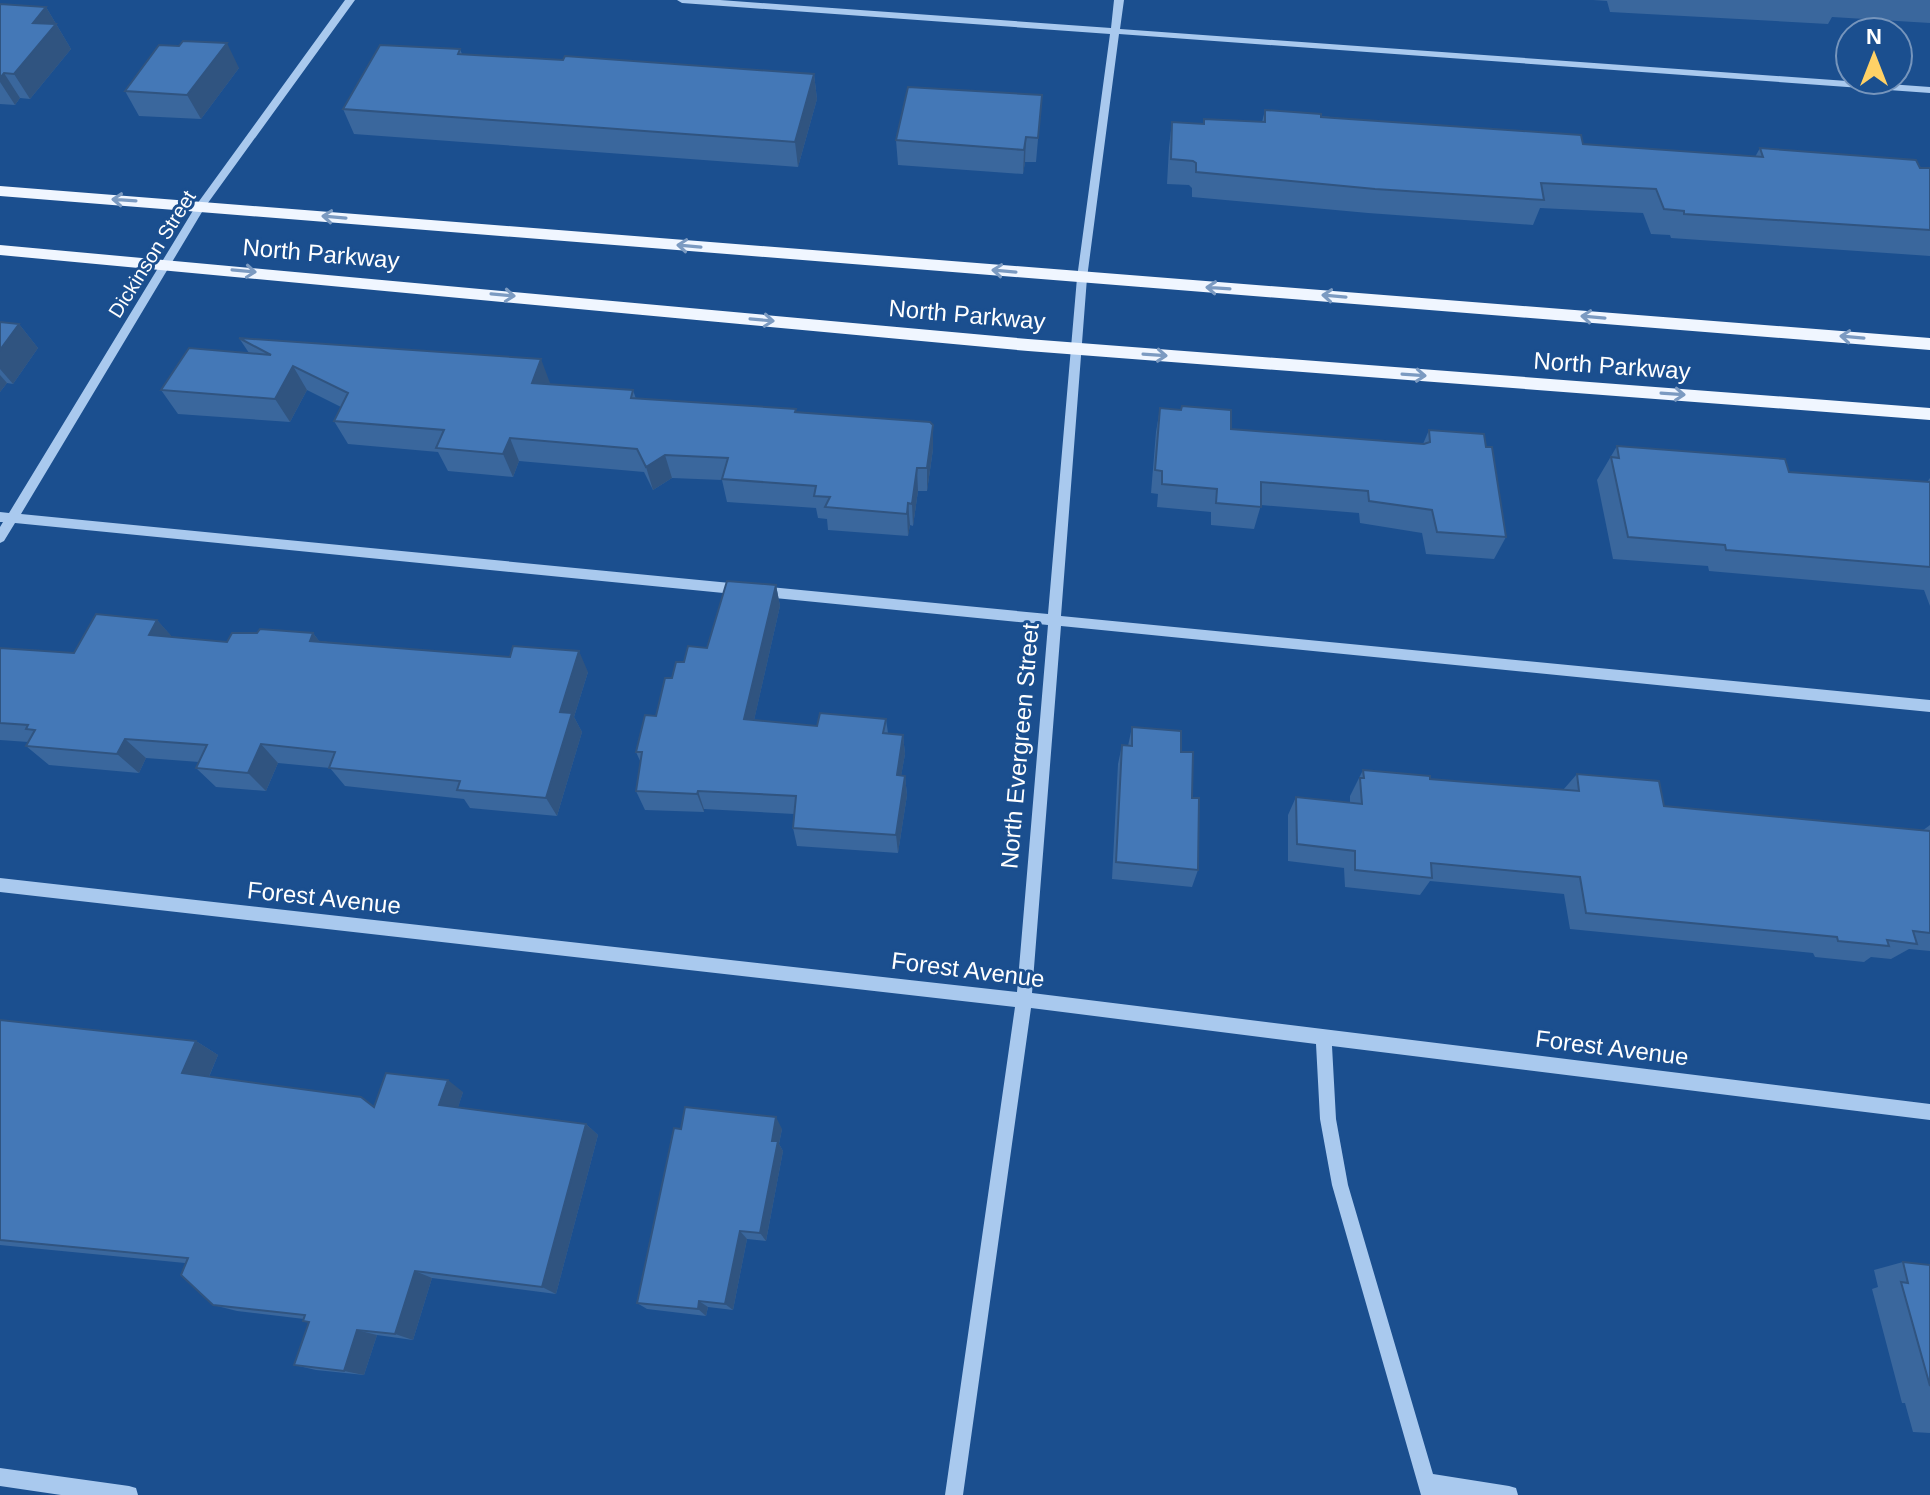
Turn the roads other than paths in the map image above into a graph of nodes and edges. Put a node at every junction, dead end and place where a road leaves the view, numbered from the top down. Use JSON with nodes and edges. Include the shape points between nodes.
{"nodes":[{"id":1,"x":350,"y":0,"type":"edge"},
{"id":2,"x":682,"y":0,"type":"edge"},
{"id":3,"x":1119,"y":0,"type":"edge"},
{"id":4,"x":1117,"y":32,"type":"junction"},
{"id":5,"x":1930,"y":90,"type":"edge"},
{"id":6,"x":0,"y":191,"type":"edge"},
{"id":7,"x":201,"y":206,"type":"junction"},
{"id":8,"x":0,"y":250,"type":"edge"},
{"id":9,"x":166,"y":264,"type":"junction"},
{"id":10,"x":1082,"y":278,"type":"junction"},
{"id":11,"x":1930,"y":344,"type":"edge"},
{"id":12,"x":1077,"y":348,"type":"junction"},
{"id":13,"x":1930,"y":414,"type":"edge"},
{"id":14,"x":6,"y":518,"type":"edge"},
{"id":15,"x":0,"y":538,"type":"edge"},
{"id":16,"x":1054,"y":619,"type":"junction"},
{"id":17,"x":1930,"y":706,"type":"edge"},
{"id":18,"x":0,"y":885,"type":"edge"},
{"id":19,"x":1024,"y":1000,"type":"junction"},
{"id":20,"x":1324,"y":1037,"type":"junction"},
{"id":21,"x":1930,"y":1112,"type":"edge"},
{"id":22,"x":0,"y":1477,"type":"edge"},
{"id":23,"x":1429,"y":1489,"type":"edge"},
{"id":24,"x":129,"y":1495,"type":"edge"},
{"id":25,"x":954,"y":1495,"type":"edge"},
{"id":26,"x":1509,"y":1495,"type":"edge"}],
"edges":[{"from":1,"to":7,"type":"street","name":"Dickinson Street"},
{"from":2,"to":4,"type":"street"},
{"from":3,"to":4,"type":"street","name":"North Evergreen Street"},
{"from":4,"to":5,"type":"street"},
{"from":4,"to":10,"type":"street","name":"North Evergreen Street"},
{"from":7,"to":6,"type":"main road","name":"North Parkway","one_way":true},
{"from":7,"to":9,"type":"street","name":"Dickinson Street"},
{"from":10,"to":7,"type":"main road","name":"North Parkway","one_way":true},
{"from":8,"to":9,"type":"main road","name":"North Parkway"},
{"from":9,"to":12,"type":"main road","name":"North Parkway","one_way":true},
{"from":9,"to":14,"type":"street","name":"Dickinson Street"},
{"from":11,"to":10,"type":"main road","name":"North Parkway","one_way":true},
{"from":10,"to":12,"type":"street","name":"North Evergreen Street"},
{"from":12,"to":13,"type":"main road","name":"North Parkway","one_way":true},
{"from":12,"to":16,"type":"street","name":"North Evergreen Street"},
{"from":14,"to":15,"type":"street","name":"Dickinson Street"},
{"from":14,"to":16,"type":"street"},
{"from":16,"to":17,"type":"street"},
{"from":16,"to":19,"type":"street","name":"North Evergreen Street"},
{"from":18,"to":19,"type":"street","name":"Forest Avenue"},
{"from":19,"to":20,"type":"street","name":"Forest Avenue"},
{"from":19,"to":25,"type":"street","name":"North Evergreen Street"},
{"from":20,"to":21,"type":"street","name":"Forest Avenue"},
{"from":20,"to":23,"type":"street","via":[[1328,1119],[1340,1185]]},
{"from":22,"to":24,"type":"street"},
{"from":23,"to":26,"type":"street"}]}
